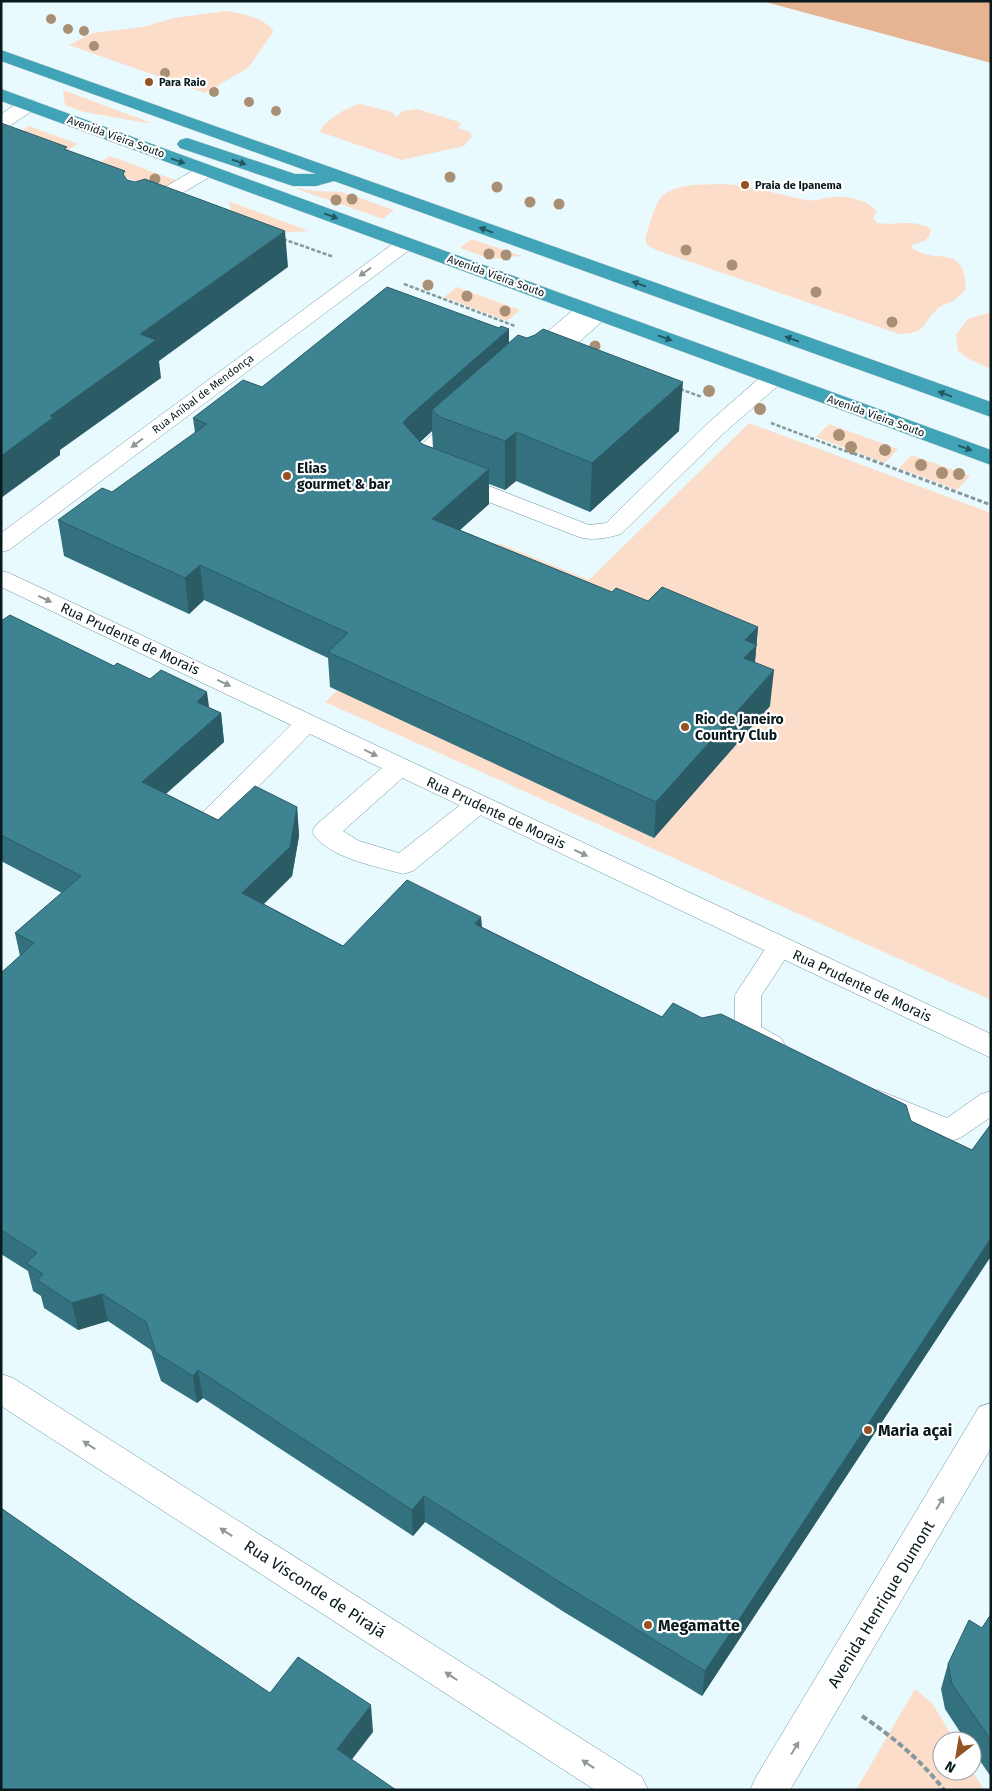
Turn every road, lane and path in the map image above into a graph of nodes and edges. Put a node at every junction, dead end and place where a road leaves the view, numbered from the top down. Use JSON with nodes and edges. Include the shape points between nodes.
{"nodes":[{"id":1,"x":1,"y":55,"type":"edge"},
{"id":2,"x":1,"y":95,"type":"edge"},
{"id":3,"x":28,"y":105,"type":"junction"},
{"id":4,"x":1,"y":122,"type":"edge"},
{"id":5,"x":91,"y":128,"type":"junction"},
{"id":6,"x":206,"y":171,"type":"junction"},
{"id":7,"x":333,"y":174,"type":"junction"},
{"id":8,"x":139,"y":210,"type":"edge"},
{"id":9,"x":405,"y":244,"type":"junction"},
{"id":10,"x":396,"y":281,"type":"dead end"},
{"id":11,"x":593,"y":312,"type":"junction"},
{"id":12,"x":550,"y":339,"type":"junction"},
{"id":13,"x":518,"y":377,"type":"joint"},
{"id":14,"x":772,"y":378,"type":"junction"},
{"id":15,"x":673,"y":386,"type":"edge"},
{"id":16,"x":474,"y":408,"type":"edge"},
{"id":17,"x":736,"y":410,"type":"junction"},
{"id":18,"x":991,"y":410,"type":"edge"},
{"id":19,"x":991,"y":458,"type":"edge"},
{"id":20,"x":991,"y":506,"type":"edge"},
{"id":21,"x":1,"y":545,"type":"edge"},
{"id":22,"x":1,"y":578,"type":"edge"},
{"id":23,"x":307,"y":723,"type":"junction"},
{"id":24,"x":399,"y":767,"type":"junction"},
{"id":25,"x":478,"y":804,"type":"junction"},
{"id":26,"x":213,"y":817,"type":"edge"},
{"id":27,"x":780,"y":947,"type":"junction"},
{"id":28,"x":991,"y":1047,"type":"edge"},
{"id":29,"x":792,"y":1056,"type":"edge"},
{"id":30,"x":860,"y":1092,"type":"edge"},
{"id":31,"x":991,"y":1101,"type":"edge"},
{"id":32,"x":1,"y":1388,"type":"edge"},
{"id":33,"x":991,"y":1417,"type":"edge"},
{"id":34,"x":828,"y":1694,"type":"junction"},
{"id":35,"x":629,"y":1790,"type":"edge"},
{"id":36,"x":769,"y":1790,"type":"edge"},
{"id":37,"x":944,"y":1790,"type":"edge"}],
"edges":[{"from":1,"to":7,"type":"highway"},
{"from":2,"to":3,"type":"highway","name":"Avenida Vieira Souto"},
{"from":3,"to":4,"type":"street"},
{"from":3,"to":5,"type":"highway","name":"Avenida Vieira Souto"},
{"from":5,"to":6,"type":"highway","name":"Avenida Vieira Souto","one_way":true},
{"from":5,"to":7,"type":"highway","one_way":true,"via":[[120,126],[146,130],[293,180],[323,179]]},
{"from":6,"to":8,"type":"street"},
{"from":6,"to":9,"type":"highway","name":"Avenida Vieira Souto","one_way":true},
{"from":18,"to":7,"type":"highway","one_way":true},
{"from":9,"to":11,"type":"highway","name":"Avenida Vieira Souto"},
{"from":9,"to":21,"type":"street","name":"Rua Aníbal de Mendonça","one_way":true},
{"from":10,"to":12,"type":"path"},
{"from":11,"to":12,"type":"street"},
{"from":11,"to":13,"type":"lane"},
{"from":11,"to":14,"type":"highway","name":"Avenida Vieira Souto","one_way":true},
{"from":12,"to":13,"type":"street"},
{"from":14,"to":17,"type":"street"},
{"from":14,"to":19,"type":"highway","name":"Avenida Vieira Souto","one_way":true},
{"from":15,"to":17,"type":"path"},
{"from":16,"to":17,"type":"street","via":[[417,459],[432,472],[587,532],[613,529]]},
{"from":17,"to":20,"type":"path"},
{"from":22,"to":23,"type":"street","name":"Rua Prudente de Morais","one_way":true},
{"from":23,"to":24,"type":"street","name":"Rua Prudente de Morais","one_way":true},
{"from":23,"to":26,"type":"lane"},
{"from":24,"to":25,"type":"street","name":"Rua Prudente de Morais"},
{"from":24,"to":25,"type":"street","via":[[325,832],[349,848],[403,864]]},
{"from":25,"to":27,"type":"street","name":"Rua Prudente de Morais","one_way":true},
{"from":27,"to":28,"type":"street","name":"Rua Prudente de Morais"},
{"from":27,"to":29,"type":"lane","via":[[748,995],[748,1032]]},
{"from":30,"to":31,"type":"lane","via":[[950,1130]]},
{"from":35,"to":32,"type":"street","name":"Rua Visconde de Pirajá","one_way":true},
{"from":34,"to":33,"type":"street","name":"Avenida Henrique Dumont","one_way":true},
{"from":36,"to":34,"type":"street","name":"Avenida Henrique Dumont","one_way":true},
{"from":34,"to":37,"type":"path","via":[[889,1733],[930,1770]]}]}
